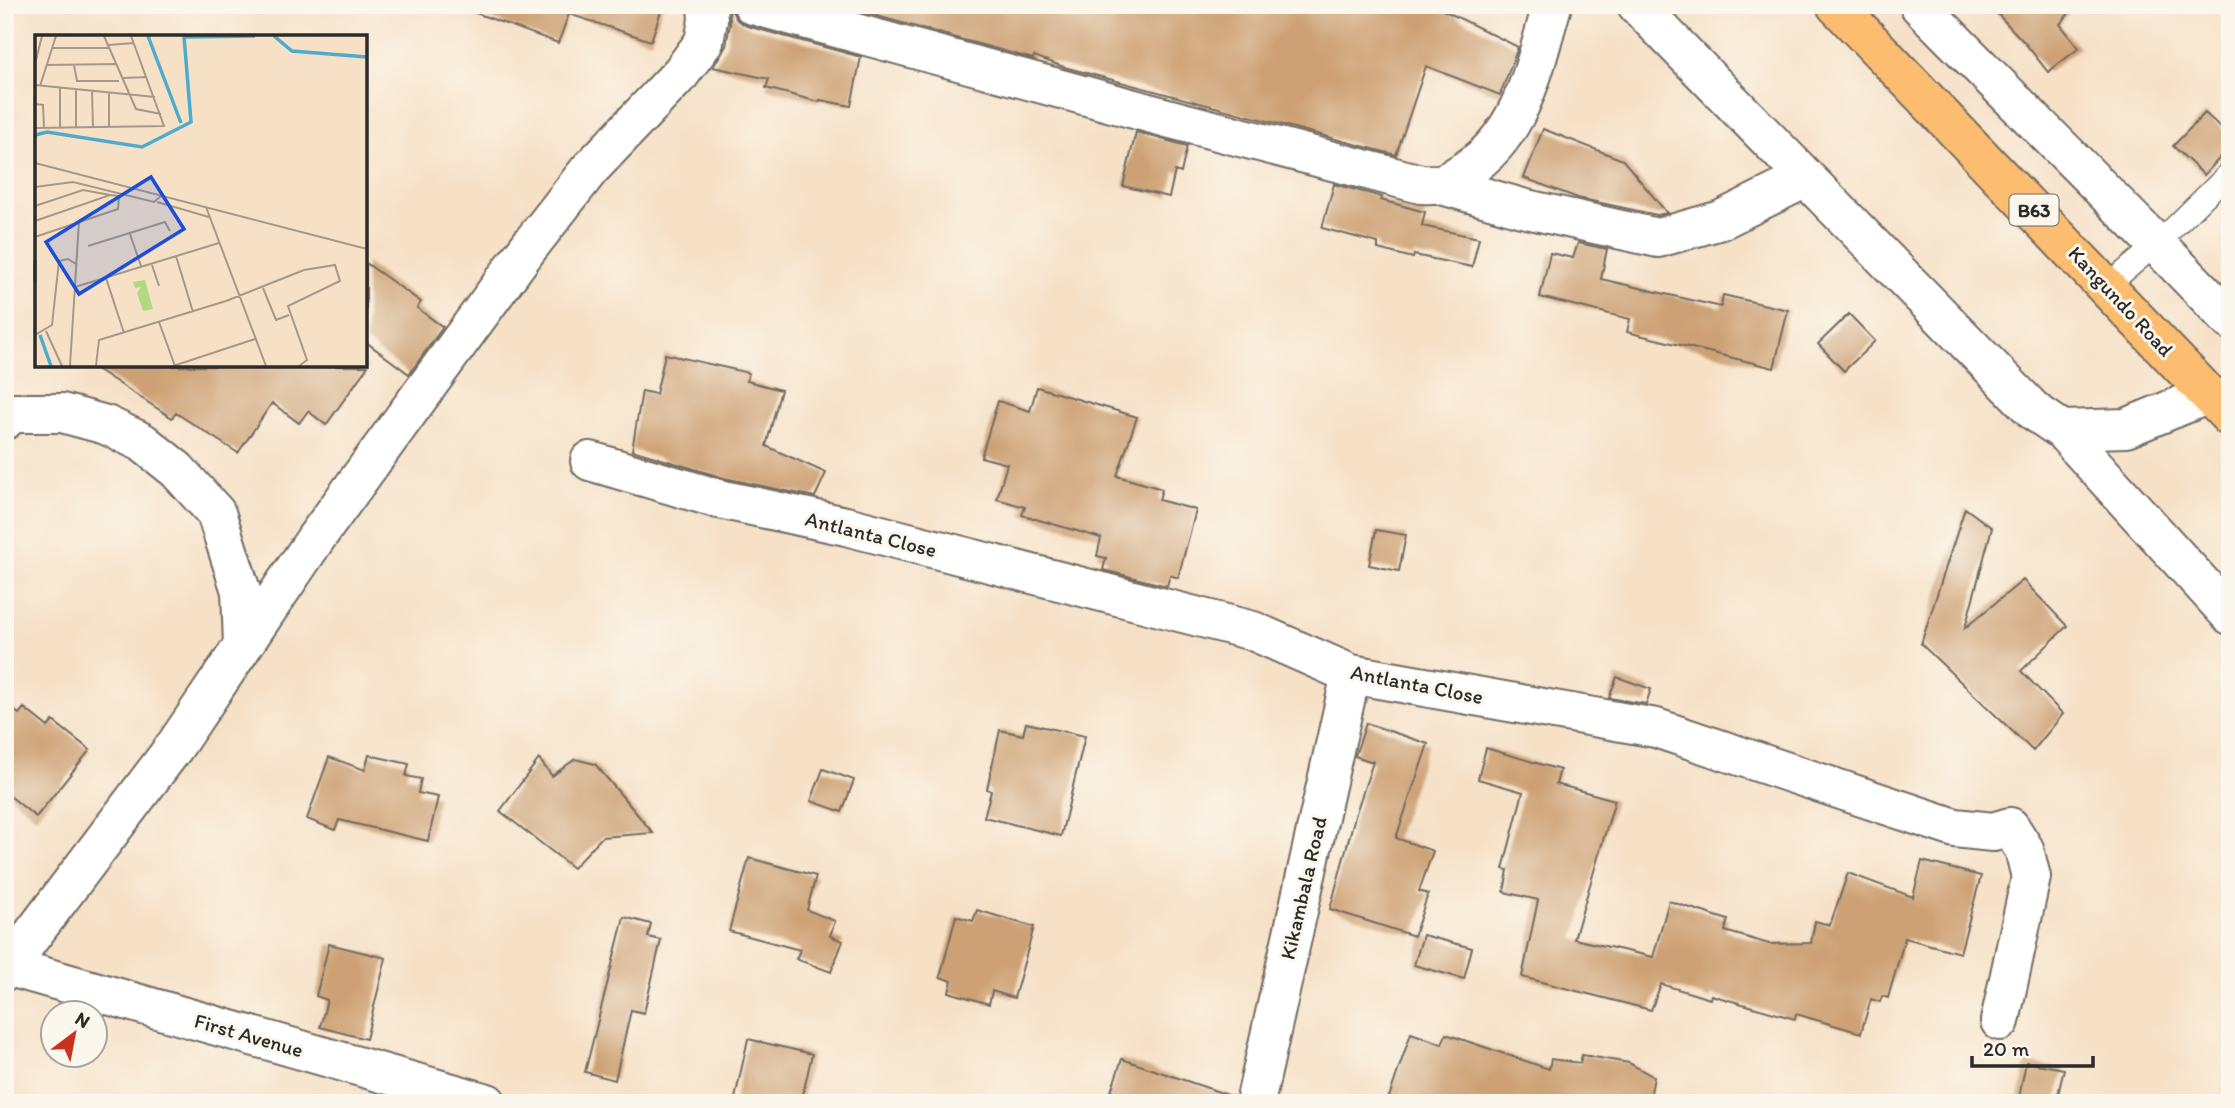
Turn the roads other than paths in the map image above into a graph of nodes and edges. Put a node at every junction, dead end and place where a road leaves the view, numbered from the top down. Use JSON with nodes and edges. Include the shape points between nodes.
{"nodes":[{"id":1,"x":707,"y":5,"type":"edge"},
{"id":2,"x":753,"y":5,"type":"edge"},
{"id":3,"x":1552,"y":5,"type":"edge"},
{"id":4,"x":1637,"y":5,"type":"edge"},
{"id":5,"x":1836,"y":5,"type":"edge"},
{"id":6,"x":1919,"y":5,"type":"edge"},
{"id":7,"x":2230,"y":172,"type":"edge"},
{"id":8,"x":1806,"y":178,"type":"junction"},
{"id":9,"x":1442,"y":185,"type":"junction"},
{"id":10,"x":2157,"y":244,"type":"junction"},
{"id":11,"x":2107,"y":286,"type":"junction"},
{"id":12,"x":2230,"y":320,"type":"edge"},
{"id":13,"x":2219,"y":405,"type":"edge"},
{"id":14,"x":5,"y":420,"type":"edge"},
{"id":15,"x":2062,"y":430,"type":"junction"},
{"id":16,"x":590,"y":461,"type":"dead end"},
{"id":17,"x":2230,"y":615,"type":"edge"},
{"id":18,"x":243,"y":645,"type":"junction"},
{"id":19,"x":1351,"y":674,"type":"junction"},
{"id":20,"x":8,"y":969,"type":"edge"},
{"id":21,"x":2000,"y":1021,"type":"dead end"},
{"id":22,"x":487,"y":1103,"type":"edge"},
{"id":23,"x":1255,"y":1103,"type":"edge"}],
"edges":[{"from":1,"to":18,"type":"street","via":[[704,42],[681,73],[589,170],[528,248]]},
{"from":2,"to":9,"type":"street","via":[[1167,118],[1421,184]]},
{"from":3,"to":9,"type":"street","via":[[1525,97],[1504,136],[1478,163]]},
{"from":4,"to":8,"type":"street"},
{"from":5,"to":11,"type":"highway","name":"Kangundo Road","number":"B63"},
{"from":6,"to":10,"type":"street"},
{"from":7,"to":10,"type":"lane"},
{"from":8,"to":9,"type":"street","via":[[1721,220],[1658,237],[1522,208]]},
{"from":8,"to":15,"type":"street","via":[[2034,411]]},
{"from":10,"to":11,"type":"lane"},
{"from":10,"to":12,"type":"street"},
{"from":11,"to":13,"type":"highway","name":"Kangundo Road","number":"B63"},
{"from":13,"to":15,"type":"street","via":[[2126,428]]},
{"from":14,"to":18,"type":"street","via":[[11,412],[62,413],[106,425],[142,442],[177,470],[216,513],[241,591]]},
{"from":15,"to":17,"type":"street"},
{"from":16,"to":19,"type":"street","name":"Antlanta Close","via":[[719,499],[846,526],[1253,631]]},
{"from":18,"to":20,"type":"street","via":[[175,746]]},
{"from":19,"to":21,"type":"street","name":"Antlanta Close","via":[[1656,728],[1955,828],[1993,832],[2010,827],[2024,849],[2031,877]]},
{"from":19,"to":23,"type":"street","name":"Kikambala Road"},
{"from":20,"to":22,"type":"street","name":"First Avenue"}]}
